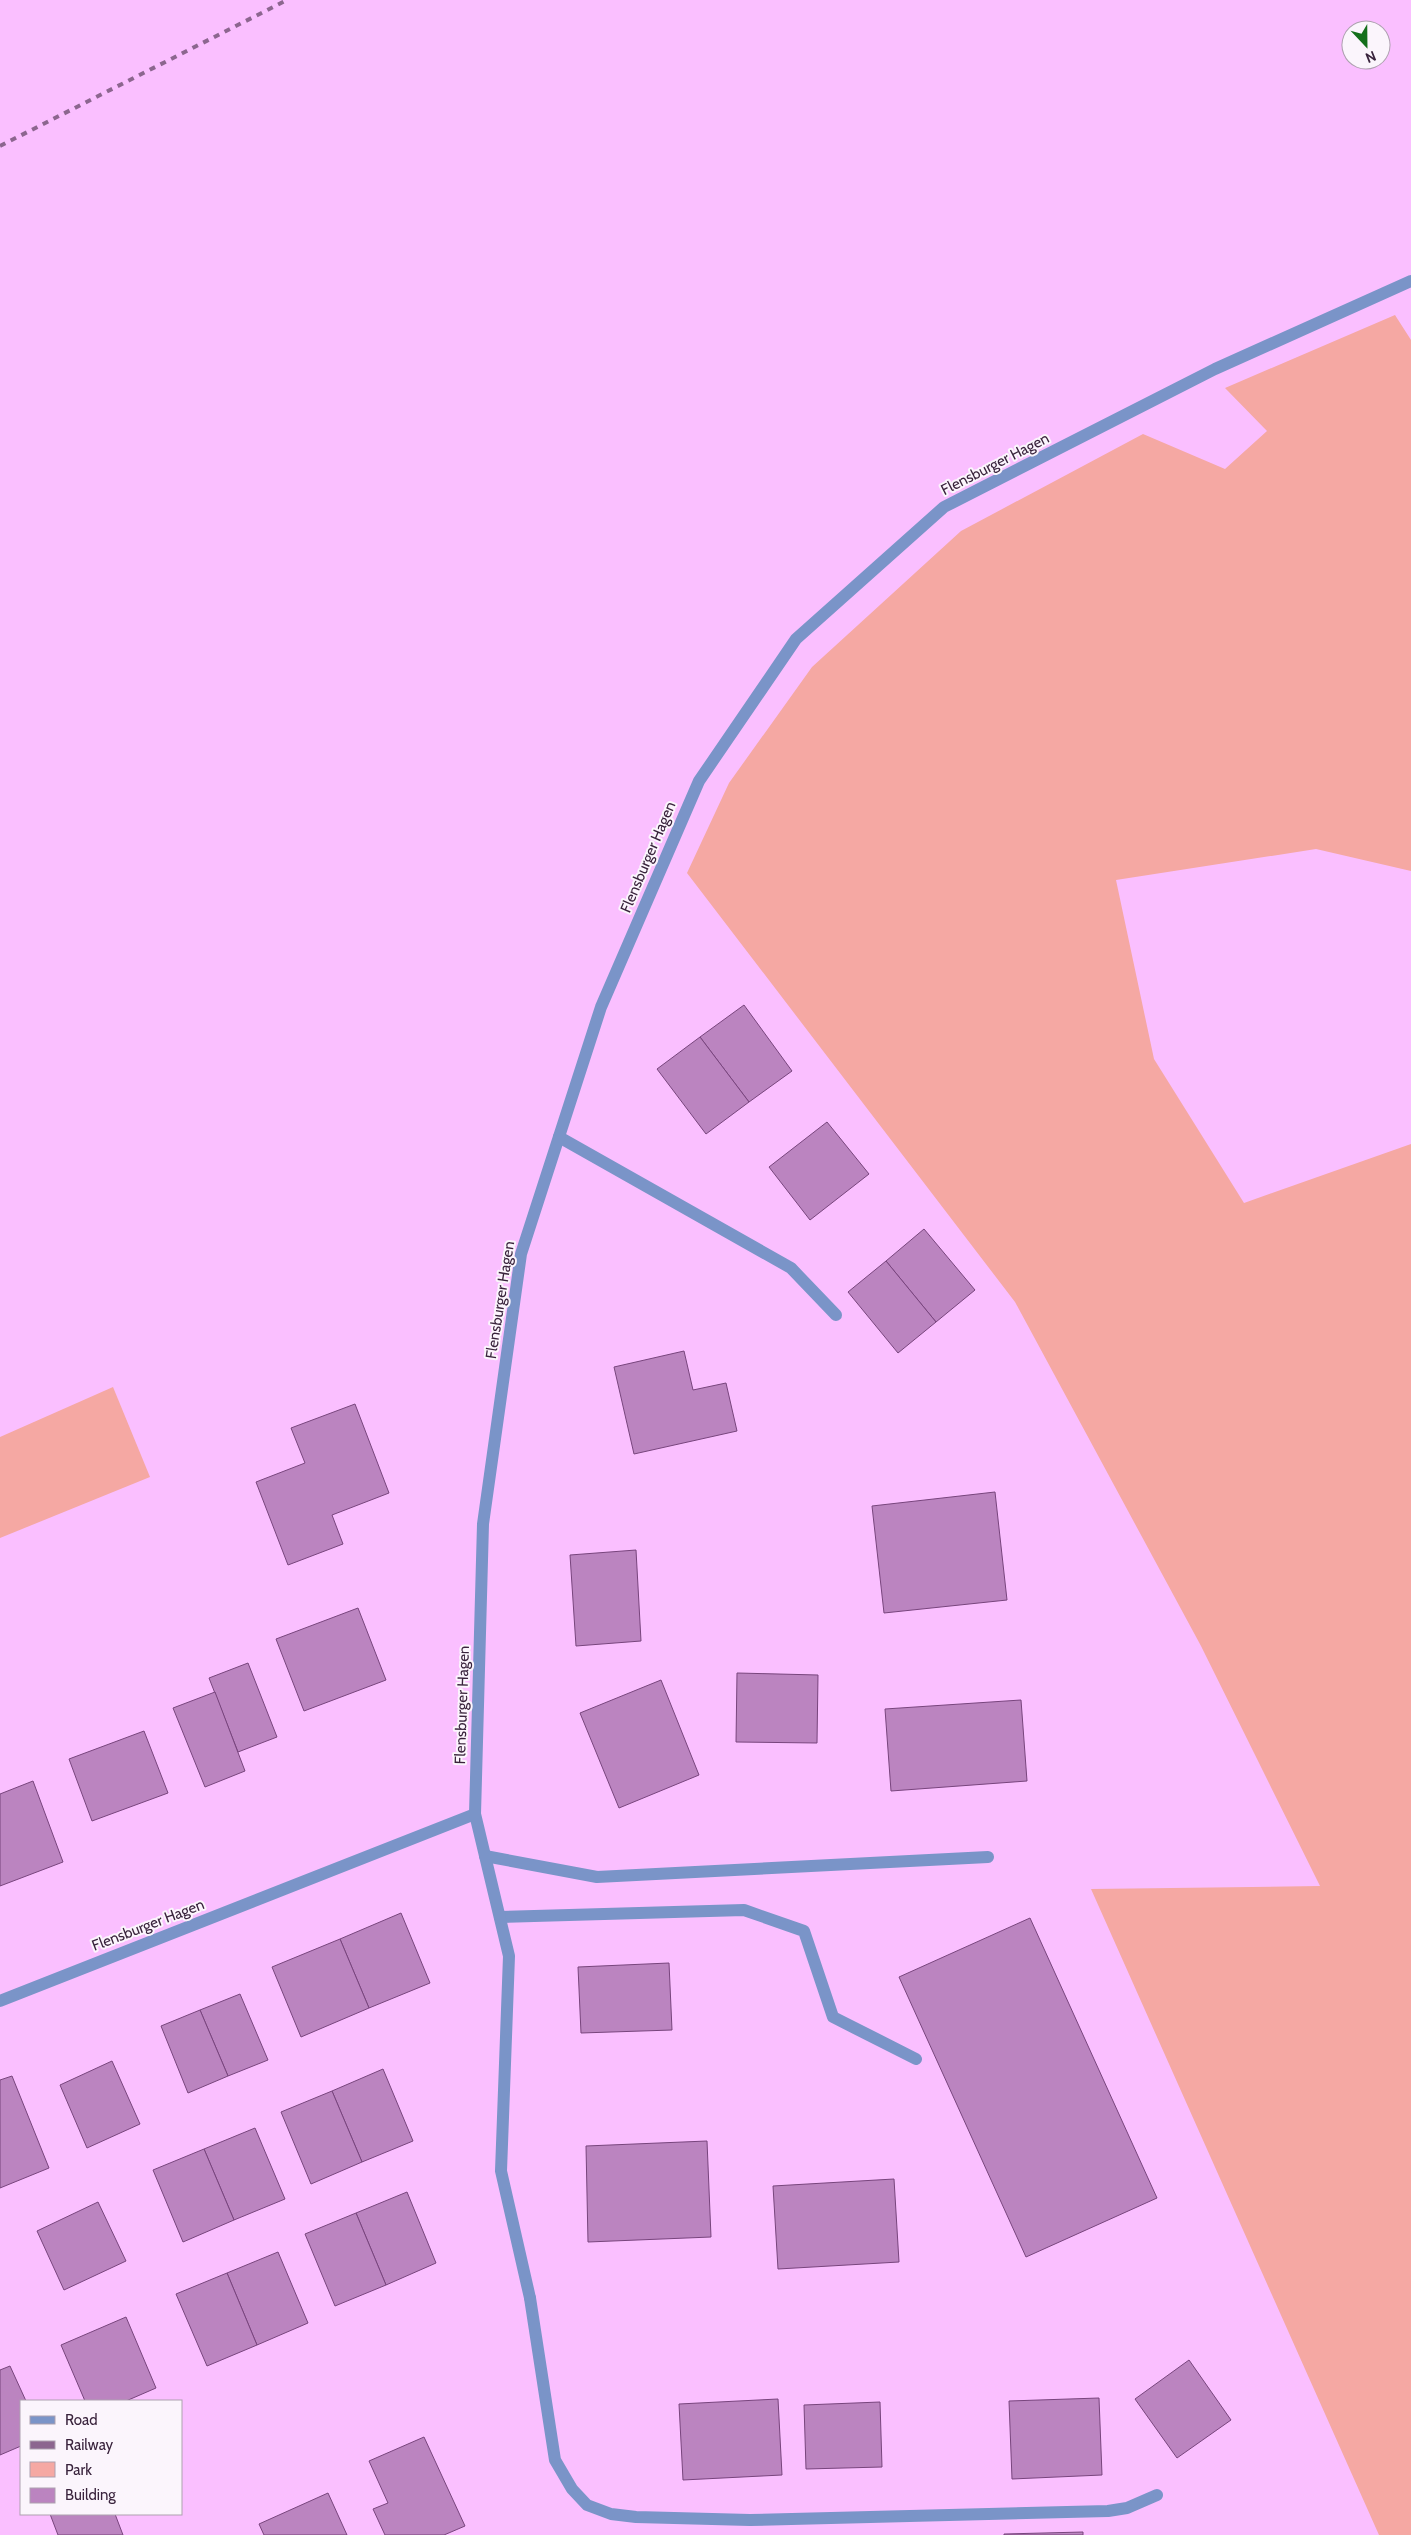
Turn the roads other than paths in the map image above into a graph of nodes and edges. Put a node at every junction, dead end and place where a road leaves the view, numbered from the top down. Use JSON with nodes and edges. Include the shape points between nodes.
{"nodes":[{"id":1,"x":1411,"y":281,"type":"edge"},
{"id":2,"x":559,"y":1137,"type":"junction"},
{"id":3,"x":836,"y":1316,"type":"dead end"},
{"id":4,"x":475,"y":1814,"type":"junction"},
{"id":5,"x":485,"y":1856,"type":"junction"},
{"id":6,"x":988,"y":1857,"type":"dead end"},
{"id":7,"x":500,"y":1917,"type":"junction"},
{"id":8,"x":0,"y":2001,"type":"edge"},
{"id":9,"x":916,"y":2059,"type":"dead end"},
{"id":10,"x":1157,"y":2496,"type":"dead end"}],
"edges":[{"from":1,"to":2,"type":"street","name":"Flensburger Hagen","via":[[1215,369],[944,507],[796,639],[699,781],[601,1007]]},
{"from":2,"to":3,"type":"street","via":[[791,1268]]},
{"from":2,"to":4,"type":"street","name":"Flensburger Hagen","via":[[521,1254],[483,1524]]},
{"from":4,"to":5,"type":"street","name":"Flensburger Hagen"},
{"from":4,"to":8,"type":"street","name":"Flensburger Hagen"},
{"from":5,"to":6,"type":"street","via":[[597,1877]]},
{"from":5,"to":7,"type":"street","name":"Flensburger Hagen"},
{"from":7,"to":9,"type":"street","via":[[744,1910],[804,1931],[833,2017]]},
{"from":7,"to":10,"type":"street","name":"Flensburger Hagen","via":[[509,1956],[501,2171],[530,2298],[555,2460],[572,2489],[587,2505],[610,2514],[636,2517],[750,2520],[1108,2511],[1127,2508]]}]}
